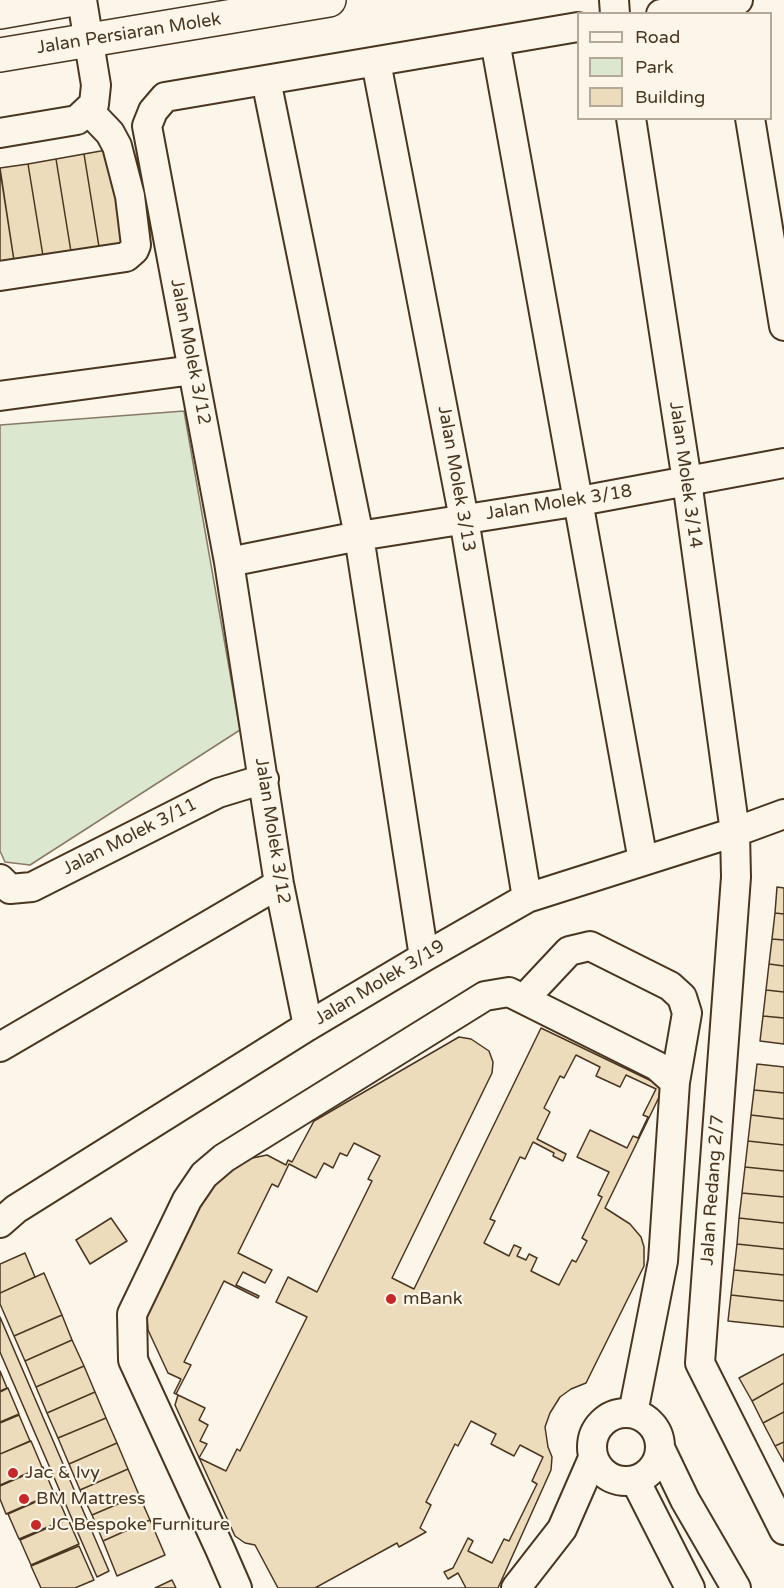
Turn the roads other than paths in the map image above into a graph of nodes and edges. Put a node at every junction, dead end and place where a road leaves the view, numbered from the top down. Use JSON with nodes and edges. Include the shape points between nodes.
{"nodes":[{"id":1,"x":68,"y":0,"type":"edge"},
{"id":2,"x":82,"y":0,"type":"edge"},
{"id":3,"x":329,"y":0,"type":"edge"},
{"id":4,"x":734,"y":5,"type":"edge"},
{"id":5,"x":0,"y":12,"type":"edge"},
{"id":6,"x":677,"y":12,"type":"edge"},
{"id":7,"x":577,"y":27,"type":"edge"},
{"id":8,"x":89,"y":41,"type":"junction"},
{"id":9,"x":495,"y":41,"type":"junction"},
{"id":10,"x":0,"y":55,"type":"edge"},
{"id":11,"x":376,"y":62,"type":"junction"},
{"id":12,"x":266,"y":80,"type":"junction"},
{"id":13,"x":88,"y":110,"type":"junction"},
{"id":14,"x":631,"y":120,"type":"edge"},
{"id":15,"x":750,"y":120,"type":"edge"},
{"id":16,"x":0,"y":134,"type":"edge"},
{"id":17,"x":0,"y":276,"type":"edge"},
{"id":18,"x":784,"y":326,"type":"edge"},
{"id":19,"x":193,"y":370,"type":"junction"},
{"id":20,"x":0,"y":396,"type":"edge"},
{"id":21,"x":784,"y":463,"type":"edge"},
{"id":22,"x":687,"y":481,"type":"junction"},
{"id":23,"x":580,"y":501,"type":"junction"},
{"id":24,"x":464,"y":519,"type":"junction"},
{"id":25,"x":359,"y":536,"type":"junction"},
{"id":26,"x":229,"y":562,"type":"junction"},
{"id":27,"x":264,"y":779,"type":"junction"},
{"id":28,"x":784,"y":814,"type":"edge"},
{"id":29,"x":735,"y":832,"type":"junction"},
{"id":30,"x":644,"y":861,"type":"junction"},
{"id":31,"x":0,"y":879,"type":"edge"},
{"id":32,"x":279,"y":884,"type":"junction"},
{"id":33,"x":527,"y":898,"type":"junction"},
{"id":34,"x":424,"y":957,"type":"junction"},
{"id":35,"x":525,"y":999,"type":"junction"},
{"id":36,"x":308,"y":1026,"type":"junction"},
{"id":37,"x":0,"y":1047,"type":"edge"},
{"id":38,"x":675,"y":1082,"type":"junction"},
{"id":39,"x":3,"y":1213,"type":"edge"},
{"id":40,"x":633,"y":1413,"type":"junction"},
{"id":41,"x":660,"y":1448,"type":"junction"},
{"id":42,"x":593,"y":1458,"type":"junction"},
{"id":43,"x":635,"y":1480,"type":"junction"},
{"id":44,"x":784,"y":1530,"type":"edge"},
{"id":45,"x":237,"y":1588,"type":"edge"},
{"id":46,"x":516,"y":1588,"type":"edge"},
{"id":47,"x":690,"y":1588,"type":"edge"},
{"id":48,"x":736,"y":1588,"type":"edge"}],
"edges":[{"from":1,"to":5,"type":"main road"},
{"from":2,"to":8,"type":"street"},
{"from":3,"to":8,"type":"main road","name":"Jalan Persiaran Molek"},
{"from":4,"to":6,"type":"street"},
{"from":7,"to":9,"type":"street","name":"Jalan Molek 3/12"},
{"from":8,"to":10,"type":"main road","name":"Jalan Persiaran Molek"},
{"from":8,"to":13,"type":"street","via":[[96,86],[94,104]]},
{"from":9,"to":11,"type":"street","name":"Jalan Molek 3/12"},
{"from":9,"to":23,"type":"street"},
{"from":11,"to":12,"type":"street","name":"Jalan Molek 3/12"},
{"from":11,"to":24,"type":"street","name":"Jalan Molek 3/13"},
{"from":12,"to":19,"type":"street","name":"Jalan Molek 3/12","via":[[165,97],[147,126]]},
{"from":12,"to":25,"type":"street"},
{"from":13,"to":16,"type":"street","via":[[77,120]]},
{"from":13,"to":17,"type":"street","via":[[117,146],[130,196],[134,250],[126,257]]},
{"from":14,"to":22,"type":"street","name":"Jalan Molek 3/14"},
{"from":15,"to":18,"type":"street"},
{"from":19,"to":20,"type":"street"},
{"from":19,"to":26,"type":"street","name":"Jalan Molek 3/12"},
{"from":21,"to":22,"type":"street","name":"Jalan Molek 3/18"},
{"from":22,"to":23,"type":"street","name":"Jalan Molek 3/18"},
{"from":22,"to":29,"type":"street","name":"Jalan Molek 3/14"},
{"from":23,"to":24,"type":"street","name":"Jalan Molek 3/18"},
{"from":23,"to":30,"type":"street"},
{"from":24,"to":25,"type":"street","name":"Jalan Molek 3/18"},
{"from":24,"to":33,"type":"street","name":"Jalan Molek 3/13"},
{"from":25,"to":26,"type":"street","name":"Jalan Molek 3/18"},
{"from":25,"to":34,"type":"street"},
{"from":26,"to":27,"type":"street","name":"Jalan Molek 3/12"},
{"from":27,"to":31,"type":"street","name":"Jalan Molek 3/11","via":[[218,793],[32,887],[10,889]]},
{"from":27,"to":32,"type":"street","name":"Jalan Molek 3/12"},
{"from":28,"to":29,"type":"street","name":"Jalan Molek 3/19"},
{"from":29,"to":30,"type":"street","name":"Jalan Molek 3/19"},
{"from":29,"to":44,"type":"street","name":"Jalan Redang 2/7","via":[[736,877],[700,1363]]},
{"from":30,"to":33,"type":"street","name":"Jalan Molek 3/19"},
{"from":32,"to":36,"type":"street","name":"Jalan Molek 3/12"},
{"from":32,"to":37,"type":"street"},
{"from":33,"to":34,"type":"street","name":"Jalan Molek 3/19"},
{"from":34,"to":36,"type":"street","name":"Jalan Molek 3/19"},
{"from":35,"to":38,"type":"street","via":[[657,1066]]},
{"from":35,"to":38,"type":"street","via":[[569,951],[590,946],[670,986],[682,997],[687,1013]]},
{"from":35,"to":45,"type":"street","via":[[509,992],[484,996],[474,1002],[224,1158],[204,1175],[182,1210],[132,1314],[133,1360]]},
{"from":36,"to":39,"type":"street","name":"Jalan Molek 3/19"},
{"from":38,"to":40,"type":"street","via":[[663,1261]]},
{"from":40,"to":41,"type":"street","via":[[653,1425]]},
{"from":40,"to":42,"type":"street","via":[[613,1415],[596,1428]]},
{"from":41,"to":43,"type":"street","via":[[651,1470]]},
{"from":41,"to":48,"type":"street"},
{"from":42,"to":43,"type":"street","via":[[607,1477]]},
{"from":42,"to":46,"type":"street","via":[[562,1529]]},
{"from":43,"to":47,"type":"street"}]}
